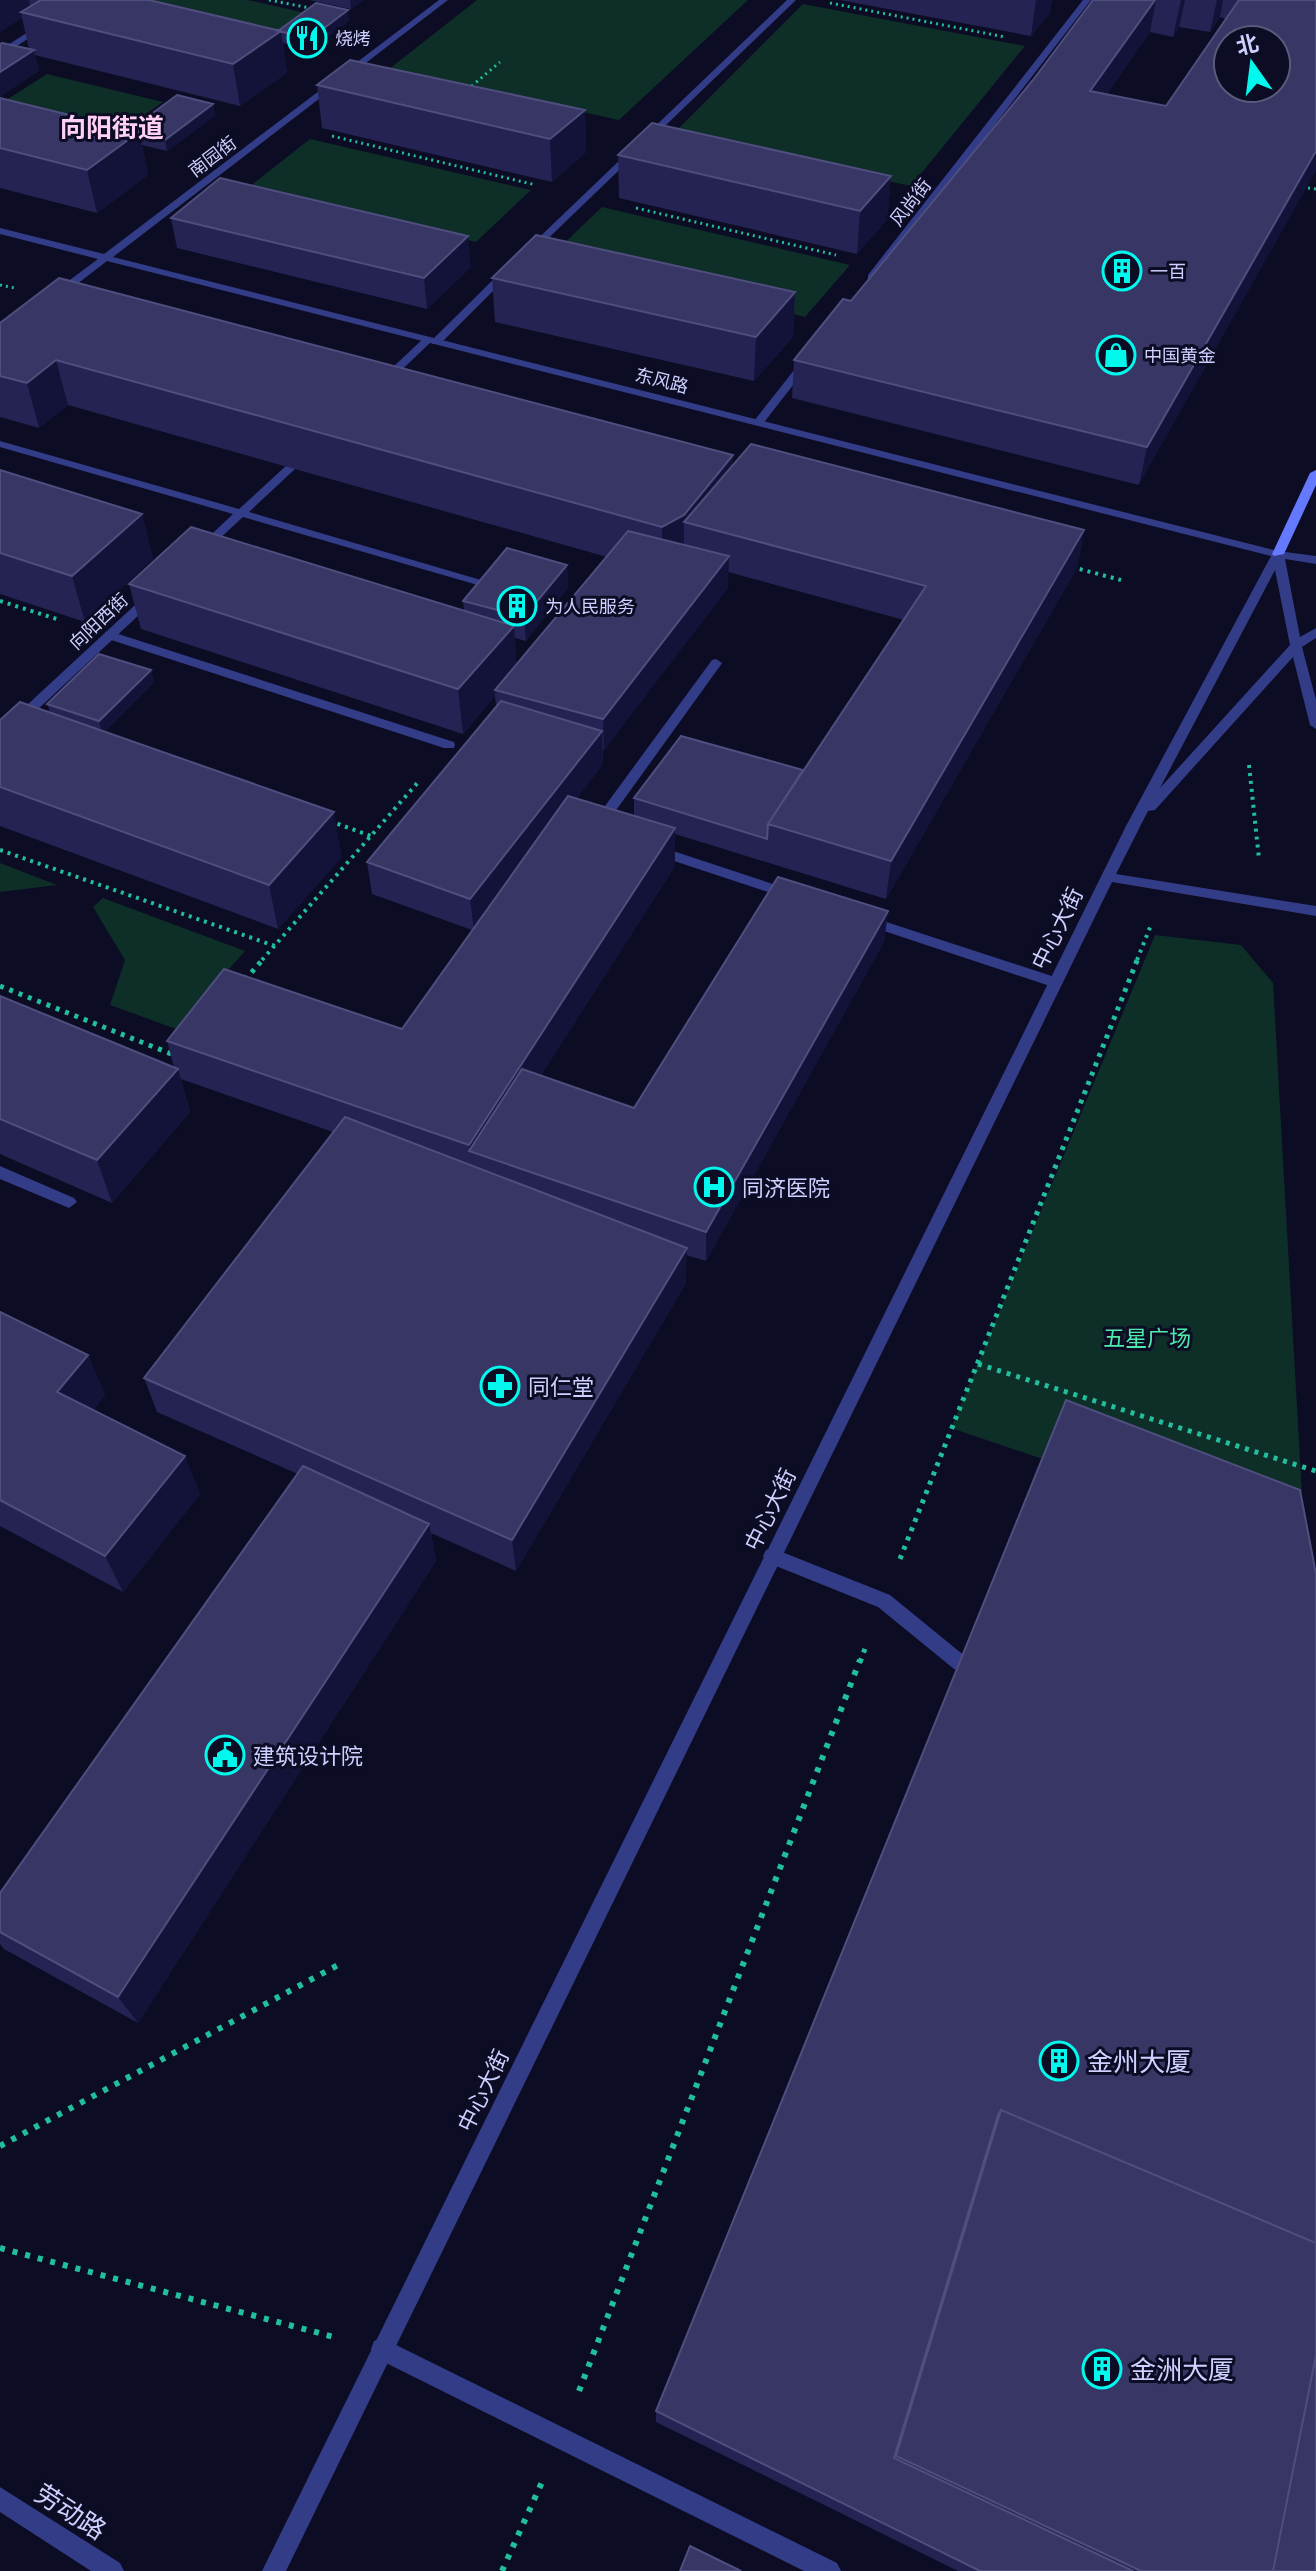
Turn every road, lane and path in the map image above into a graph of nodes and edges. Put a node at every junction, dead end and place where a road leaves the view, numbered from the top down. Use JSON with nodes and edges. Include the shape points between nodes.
{"nodes":[{"id":1,"x":269,"y":0,"type":"edge"},
{"id":2,"x":444,"y":0,"type":"edge"},
{"id":3,"x":792,"y":0,"type":"edge"},
{"id":4,"x":1087,"y":0,"type":"edge"},
{"id":5,"x":828,"y":3,"type":"dead end"},
{"id":6,"x":315,"y":9,"type":"edge"},
{"id":7,"x":49,"y":23,"type":"dead end"},
{"id":8,"x":1051,"y":46,"type":"junction"},
{"id":9,"x":0,"y":54,"type":"edge"},
{"id":10,"x":500,"y":62,"type":"dead end"},
{"id":11,"x":465,"y":92,"type":"edge"},
{"id":12,"x":1308,"y":188,"type":"edge"},
{"id":13,"x":1316,"y":189,"type":"edge"},
{"id":14,"x":0,"y":231,"type":"edge"},
{"id":15,"x":104,"y":258,"type":"junction"},
{"id":16,"x":0,"y":285,"type":"edge"},
{"id":17,"x":863,"y":289,"type":"edge"},
{"id":18,"x":52,"y":298,"type":"junction"},
{"id":19,"x":41,"y":306,"type":"edge"},
{"id":20,"x":432,"y":341,"type":"junction"},
{"id":21,"x":817,"y":349,"type":"edge"},
{"id":22,"x":371,"y":393,"type":"edge"},
{"id":23,"x":758,"y":423,"type":"junction"},
{"id":24,"x":0,"y":444,"type":"edge"},
{"id":25,"x":291,"y":467,"type":"edge"},
{"id":26,"x":1316,"y":473,"type":"edge"},
{"id":27,"x":240,"y":514,"type":"junction"},
{"id":28,"x":1278,"y":554,"type":"junction"},
{"id":29,"x":1316,"y":560,"type":"edge"},
{"id":30,"x":186,"y":564,"type":"edge"},
{"id":31,"x":1062,"y":564,"type":"edge"},
{"id":32,"x":1121,"y":580,"type":"dead end"},
{"id":33,"x":164,"y":585,"type":"edge"},
{"id":34,"x":492,"y":585,"type":"edge"},
{"id":35,"x":0,"y":601,"type":"edge"},
{"id":36,"x":1316,"y":632,"type":"edge"},
{"id":37,"x":109,"y":635,"type":"junction"},
{"id":38,"x":1296,"y":646,"type":"junction"},
{"id":39,"x":716,"y":663,"type":"dead end"},
{"id":40,"x":1242,"y":706,"type":"junction"},
{"id":41,"x":1316,"y":725,"type":"edge"},
{"id":42,"x":0,"y":737,"type":"edge"},
{"id":43,"x":449,"y":745,"type":"joint"},
{"id":44,"x":328,"y":821,"type":"edge"},
{"id":45,"x":1133,"y":826,"type":"junction"},
{"id":46,"x":610,"y":835,"type":"edge"},
{"id":47,"x":371,"y":836,"type":"junction"},
{"id":48,"x":639,"y":845,"type":"edge"},
{"id":49,"x":0,"y":850,"type":"edge"},
{"id":50,"x":1108,"y":877,"type":"junction"},
{"id":51,"x":803,"y":899,"type":"edge"},
{"id":52,"x":1264,"y":902,"type":"junction"},
{"id":53,"x":1316,"y":911,"type":"edge"},
{"id":54,"x":848,"y":914,"type":"edge"},
{"id":55,"x":275,"y":946,"type":"junction"},
{"id":56,"x":1056,"y":983,"type":"junction"},
{"id":57,"x":0,"y":986,"type":"edge"},
{"id":58,"x":236,"y":990,"type":"edge"},
{"id":59,"x":178,"y":1057,"type":"edge"},
{"id":60,"x":0,"y":1172,"type":"edge"},
{"id":61,"x":69,"y":1202,"type":"edge"},
{"id":62,"x":978,"y":1364,"type":"dead end"},
{"id":63,"x":1316,"y":1471,"type":"edge"},
{"id":64,"x":772,"y":1556,"type":"junction"},
{"id":65,"x":960,"y":1663,"type":"edge"},
{"id":66,"x":340,"y":1964,"type":"dead end"},
{"id":67,"x":0,"y":2146,"type":"edge"},
{"id":68,"x":0,"y":2248,"type":"edge"},
{"id":69,"x":382,"y":2349,"type":"junction"},
{"id":70,"x":561,"y":2439,"type":"junction"},
{"id":71,"x":0,"y":2499,"type":"edge"},
{"id":72,"x":112,"y":2571,"type":"edge"},
{"id":73,"x":274,"y":2571,"type":"edge"},
{"id":74,"x":502,"y":2571,"type":"edge"},
{"id":75,"x":829,"y":2571,"type":"edge"}],
"edges":[{"from":1,"to":6,"type":"path"},
{"from":2,"to":15,"type":"street","name":"南园街"},
{"from":3,"to":20,"type":"street"},
{"from":4,"to":8,"type":"street","name":"风尚街"},
{"from":5,"to":8,"type":"path"},
{"from":7,"to":9,"type":"street"},
{"from":8,"to":17,"type":"street","name":"风尚街"},
{"from":10,"to":11,"type":"path"},
{"from":12,"to":13,"type":"path"},
{"from":14,"to":15,"type":"street","name":"东风路"},
{"from":15,"to":18,"type":"street","name":"南园街"},
{"from":15,"to":20,"type":"street","name":"东风路"},
{"from":16,"to":18,"type":"path"},
{"from":18,"to":19,"type":"street","name":"南园街"},
{"from":20,"to":22,"type":"street"},
{"from":20,"to":23,"type":"street","name":"东风路"},
{"from":21,"to":23,"type":"street"},
{"from":23,"to":28,"type":"street","name":"东风路"},
{"from":24,"to":27,"type":"street"},
{"from":25,"to":27,"type":"street"},
{"from":26,"to":28,"type":"main road","name":"中心大街"},
{"from":27,"to":30,"type":"street"},
{"from":27,"to":34,"type":"street"},
{"from":28,"to":29,"type":"street","name":"东风路"},
{"from":28,"to":38,"type":"street"},
{"from":28,"to":45,"type":"street","name":"中心大街"},
{"from":31,"to":32,"type":"path"},
{"from":33,"to":37,"type":"street","name":"向阳西街"},
{"from":35,"to":37,"type":"path"},
{"from":36,"to":38,"type":"street"},
{"from":37,"to":42,"type":"street","name":"向阳西街"},
{"from":37,"to":43,"type":"street"},
{"from":38,"to":40,"type":"street"},
{"from":38,"to":41,"type":"street"},
{"from":39,"to":46,"type":"street","via":[[595,830]]},
{"from":40,"to":45,"type":"street"},
{"from":40,"to":52,"type":"path"},
{"from":43,"to":47,"type":"path"},
{"from":44,"to":47,"type":"path"},
{"from":45,"to":50,"type":"street","name":"中心大街"},
{"from":47,"to":55,"type":"path"},
{"from":48,"to":51,"type":"street"},
{"from":49,"to":55,"type":"path"},
{"from":50,"to":52,"type":"street"},
{"from":50,"to":56,"type":"street","name":"中心大街"},
{"from":52,"to":53,"type":"street"},
{"from":54,"to":56,"type":"street"},
{"from":55,"to":58,"type":"path"},
{"from":56,"to":64,"type":"street","name":"中心大街"},
{"from":57,"to":59,"type":"path"},
{"from":60,"to":61,"type":"street"},
{"from":62,"to":63,"type":"path"},
{"from":64,"to":65,"type":"street","via":[[884,1601]]},
{"from":64,"to":69,"type":"street","name":"中心大街"},
{"from":66,"to":67,"type":"path"},
{"from":68,"to":69,"type":"path"},
{"from":69,"to":70,"type":"street"},
{"from":69,"to":73,"type":"street","name":"中心大街"},
{"from":70,"to":74,"type":"path"},
{"from":70,"to":75,"type":"street"},
{"from":71,"to":72,"type":"street","name":"劳动路"}]}
